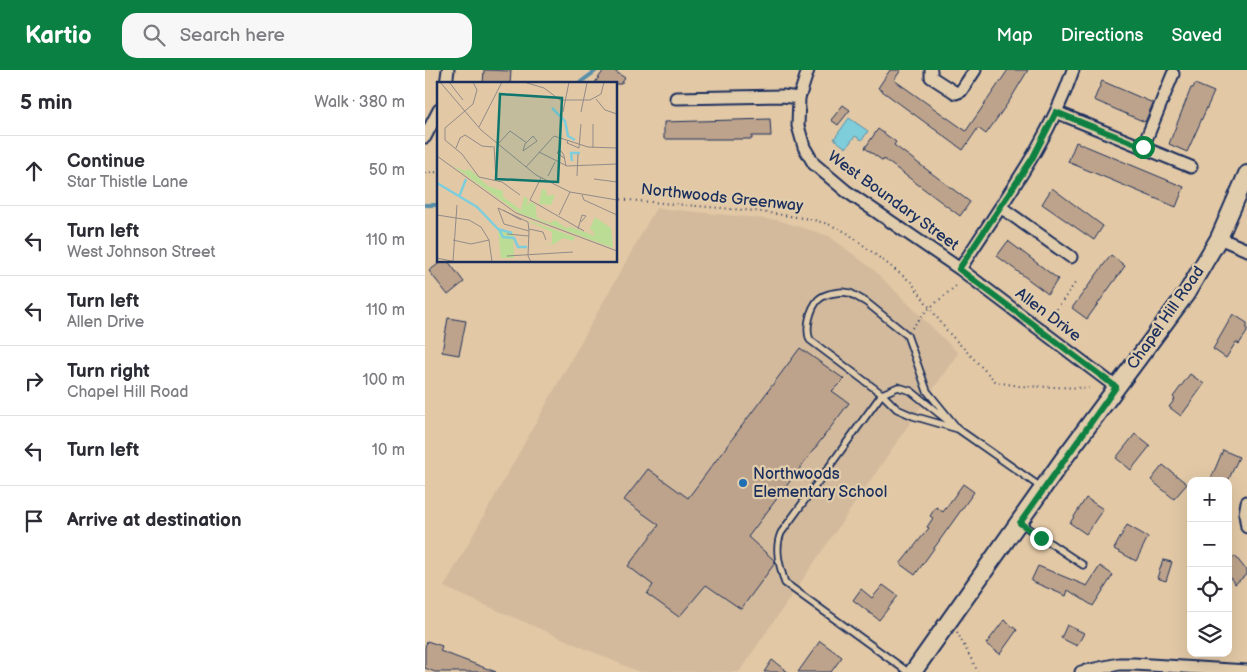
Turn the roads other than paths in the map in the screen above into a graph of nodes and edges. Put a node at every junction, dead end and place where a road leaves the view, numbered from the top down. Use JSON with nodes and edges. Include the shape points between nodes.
{"nodes":[{"id":1,"x":808,"y":70,"type":"edge"},
{"id":2,"x":931,"y":70,"type":"edge"},
{"id":3,"x":975,"y":70,"type":"edge"},
{"id":4,"x":1073,"y":70,"type":"edge"},
{"id":5,"x":1173,"y":74,"type":"dead end"},
{"id":6,"x":676,"y":98,"type":"dead end"},
{"id":7,"x":799,"y":98,"type":"junction"},
{"id":8,"x":1056,"y":112,"type":"junction"},
{"id":9,"x":437,"y":114,"type":"edge"},
{"id":10,"x":425,"y":137,"type":"edge"},
{"id":11,"x":1143,"y":147,"type":"junction"},
{"id":12,"x":1191,"y":166,"type":"dead end"},
{"id":13,"x":1247,"y":174,"type":"edge"},
{"id":14,"x":1001,"y":208,"type":"junction"},
{"id":15,"x":1219,"y":238,"type":"junction"},
{"id":16,"x":1247,"y":250,"type":"edge"},
{"id":17,"x":1071,"y":257,"type":"dead end"},
{"id":18,"x":959,"y":269,"type":"junction"},
{"id":19,"x":1116,"y":387,"type":"junction"},
{"id":20,"x":883,"y":394,"type":"junction"},
{"id":21,"x":958,"y":429,"type":"junction"},
{"id":22,"x":1043,"y":489,"type":"junction"},
{"id":23,"x":1247,"y":502,"type":"edge"},
{"id":24,"x":1020,"y":523,"type":"junction"},
{"id":25,"x":1247,"y":527,"type":"edge"},
{"id":26,"x":1083,"y":565,"type":"dead end"},
{"id":27,"x":1247,"y":671,"type":"edge"},
{"id":28,"x":908,"y":672,"type":"edge"},
{"id":29,"x":913,"y":672,"type":"edge"},
{"id":30,"x":1081,"y":672,"type":"edge"}],
"edges":[{"from":1,"to":7,"type":"street","name":"West Boundary Street"},
{"from":2,"to":3,"type":"street","via":[[931,77],[956,93],[961,91]]},
{"from":4,"to":8,"type":"street"},
{"from":5,"to":11,"type":"street"},
{"from":6,"to":7,"type":"street"},
{"from":7,"to":18,"type":"street","name":"West Boundary Street","via":[[800,135],[814,164],[876,212]]},
{"from":8,"to":11,"type":"street"},
{"from":8,"to":14,"type":"street","via":[[1032,159]]},
{"from":9,"to":10,"type":"street"},
{"from":11,"to":12,"type":"street"},
{"from":13,"to":15,"type":"main road","name":"Chapel Hill Road"},
{"from":14,"to":17,"type":"street"},
{"from":14,"to":18,"type":"street"},
{"from":15,"to":16,"type":"street"},
{"from":15,"to":19,"type":"main road","name":"Chapel Hill Road","via":[[1186,294]]},
{"from":18,"to":19,"type":"street","name":"Allen Drive"},
{"from":19,"to":22,"type":"main road","name":"Chapel Hill Road"},
{"from":20,"to":21,"type":"lane","via":[[905,413]]},
{"from":20,"to":21,"type":"lane","via":[[898,387],[911,391]]},
{"from":20,"to":21,"type":"lane","via":[[808,337],[815,305],[826,295],[841,292],[857,296],[900,327],[912,343],[927,391]]},
{"from":20,"to":28,"type":"lane","via":[[781,533],[779,559],[785,583]]},
{"from":21,"to":22,"type":"lane"},
{"from":22,"to":24,"type":"main road","name":"Chapel Hill Road"},
{"from":23,"to":25,"type":"street"},
{"from":24,"to":26,"type":"lane"},
{"from":24,"to":29,"type":"main road","name":"Chapel Hill Road"},
{"from":27,"to":30,"type":"street","via":[[1119,664]]}]}
